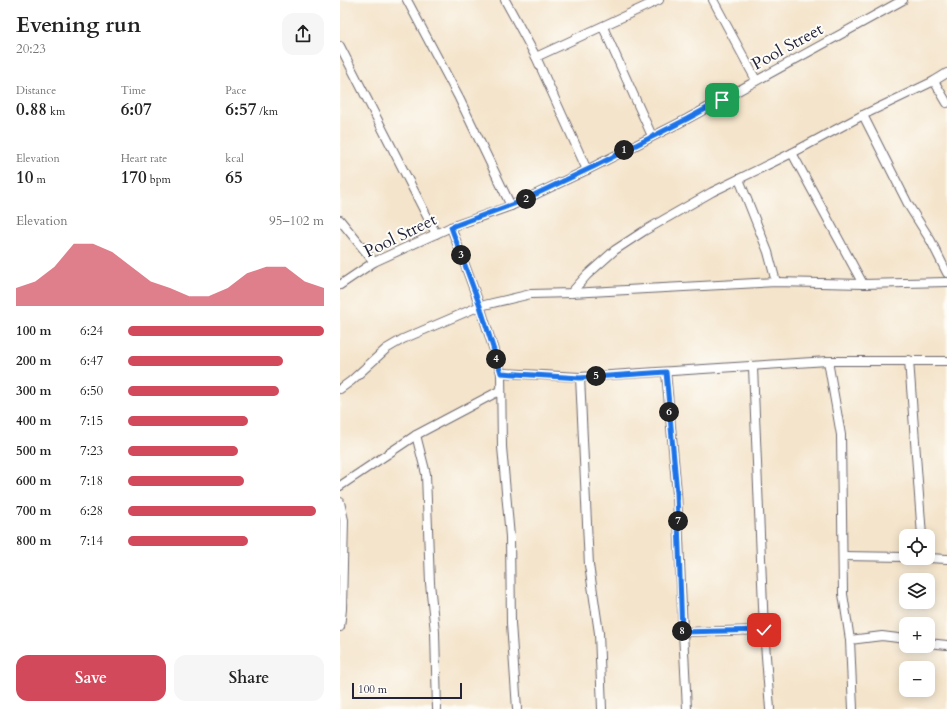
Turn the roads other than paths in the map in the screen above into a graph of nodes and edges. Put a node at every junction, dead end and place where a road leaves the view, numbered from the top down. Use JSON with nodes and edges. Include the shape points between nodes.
{"nodes":[{"id":1,"x":407,"y":0,"type":"edge"},
{"id":2,"x":505,"y":0,"type":"edge"},
{"id":3,"x":659,"y":0,"type":"edge"},
{"id":4,"x":713,"y":0,"type":"edge"},
{"id":5,"x":903,"y":0,"type":"edge"},
{"id":6,"x":888,"y":4,"type":"edge"},
{"id":7,"x":603,"y":26,"type":"junction"},
{"id":8,"x":340,"y":46,"type":"edge"},
{"id":9,"x":536,"y":57,"type":"junction"},
{"id":10,"x":947,"y":73,"type":"edge"},
{"id":11,"x":756,"y":80,"type":"junction"},
{"id":12,"x":934,"y":81,"type":"junction"},
{"id":13,"x":947,"y":103,"type":"edge"},
{"id":14,"x":863,"y":115,"type":"junction"},
{"id":15,"x":652,"y":136,"type":"junction"},
{"id":16,"x":792,"y":153,"type":"junction"},
{"id":17,"x":587,"y":170,"type":"junction"},
{"id":18,"x":739,"y":179,"type":"junction"},
{"id":19,"x":511,"y":206,"type":"junction"},
{"id":20,"x":340,"y":220,"type":"edge"},
{"id":21,"x":451,"y":227,"type":"junction"},
{"id":22,"x":436,"y":234,"type":"junction"},
{"id":23,"x":374,"y":262,"type":"junction"},
{"id":24,"x":947,"y":273,"type":"edge"},
{"id":25,"x":776,"y":282,"type":"junction"},
{"id":26,"x":947,"y":282,"type":"edge"},
{"id":27,"x":863,"y":284,"type":"junction"},
{"id":28,"x":340,"y":285,"type":"edge"},
{"id":29,"x":571,"y":293,"type":"junction"},
{"id":30,"x":480,"y":306,"type":"junction"},
{"id":31,"x":909,"y":360,"type":"junction"},
{"id":32,"x":828,"y":361,"type":"junction"},
{"id":33,"x":947,"y":361,"type":"edge"},
{"id":34,"x":753,"y":367,"type":"junction"},
{"id":35,"x":666,"y":372,"type":"junction"},
{"id":36,"x":501,"y":373,"type":"junction"},
{"id":37,"x":580,"y":378,"type":"junction"},
{"id":38,"x":340,"y":389,"type":"edge"},
{"id":39,"x":501,"y":390,"type":"junction"},
{"id":40,"x":416,"y":434,"type":"junction"},
{"id":41,"x":340,"y":486,"type":"edge"},
{"id":42,"x":340,"y":502,"type":"edge"},
{"id":43,"x":921,"y":529,"type":"edge"},
{"id":44,"x":842,"y":556,"type":"junction"},
{"id":45,"x":899,"y":557,"type":"edge"},
{"id":46,"x":935,"y":558,"type":"edge"},
{"id":47,"x":947,"y":559,"type":"edge"},
{"id":48,"x":340,"y":628,"type":"edge"},
{"id":49,"x":764,"y":630,"type":"junction"},
{"id":50,"x":682,"y":632,"type":"junction"},
{"id":51,"x":899,"y":638,"type":"edge"},
{"id":52,"x":850,"y":640,"type":"junction"},
{"id":53,"x":935,"y":644,"type":"edge"},
{"id":54,"x":947,"y":645,"type":"edge"},
{"id":55,"x":436,"y":709,"type":"edge"},
{"id":56,"x":517,"y":709,"type":"edge"},
{"id":57,"x":602,"y":709,"type":"edge"},
{"id":58,"x":687,"y":709,"type":"edge"},
{"id":59,"x":770,"y":709,"type":"edge"},
{"id":60,"x":853,"y":709,"type":"edge"}],
"edges":[{"from":1,"to":19,"type":"street","via":[[459,98]]},
{"from":2,"to":9,"type":"street"},
{"from":3,"to":7,"type":"street"},
{"from":4,"to":11,"type":"street"},
{"from":5,"to":6,"type":"street","name":"Pool Street"},
{"from":6,"to":11,"type":"street","name":"Pool Street"},
{"from":7,"to":9,"type":"street"},
{"from":7,"to":15,"type":"street"},
{"from":8,"to":22,"type":"street"},
{"from":9,"to":17,"type":"street"},
{"from":10,"to":12,"type":"street"},
{"from":11,"to":15,"type":"street","name":"Pool Street"},
{"from":12,"to":13,"type":"street"},
{"from":12,"to":14,"type":"street"},
{"from":14,"to":16,"type":"street"},
{"from":14,"to":24,"type":"street","via":[[909,206]]},
{"from":15,"to":17,"type":"street","name":"Pool Street"},
{"from":16,"to":18,"type":"street"},
{"from":16,"to":27,"type":"street"},
{"from":17,"to":19,"type":"street","name":"Pool Street"},
{"from":18,"to":25,"type":"street","via":[[768,252]]},
{"from":18,"to":29,"type":"street","via":[[712,192],[615,250]]},
{"from":19,"to":21,"type":"street","name":"Pool Street"},
{"from":20,"to":23,"type":"street"},
{"from":21,"to":22,"type":"street","name":"Pool Street"},
{"from":21,"to":30,"type":"street"},
{"from":22,"to":23,"type":"street","name":"Pool Street"},
{"from":23,"to":28,"type":"street","name":"Pool Street"},
{"from":25,"to":27,"type":"street"},
{"from":25,"to":29,"type":"street"},
{"from":26,"to":27,"type":"street"},
{"from":29,"to":30,"type":"street","via":[[530,294]]},
{"from":30,"to":36,"type":"street"},
{"from":30,"to":38,"type":"street","via":[[403,339],[386,349]]},
{"from":31,"to":32,"type":"street"},
{"from":31,"to":33,"type":"street"},
{"from":31,"to":43,"type":"street"},
{"from":32,"to":34,"type":"street"},
{"from":32,"to":44,"type":"street","via":[[841,435]]},
{"from":34,"to":35,"type":"street"},
{"from":34,"to":49,"type":"street"},
{"from":35,"to":37,"type":"street"},
{"from":35,"to":50,"type":"street","via":[[677,493]]},
{"from":36,"to":37,"type":"street"},
{"from":36,"to":39,"type":"street"},
{"from":37,"to":57,"type":"street","via":[[589,566],[599,633]]},
{"from":39,"to":40,"type":"street"},
{"from":39,"to":56,"type":"street"},
{"from":40,"to":41,"type":"street"},
{"from":40,"to":55,"type":"street","via":[[426,474],[430,583],[435,632]]},
{"from":42,"to":48,"type":"street","via":[[344,520]]},
{"from":44,"to":45,"type":"street"},
{"from":44,"to":52,"type":"street","via":[[843,594]]},
{"from":46,"to":47,"type":"street"},
{"from":49,"to":50,"type":"street"},
{"from":49,"to":59,"type":"street"},
{"from":50,"to":58,"type":"street"},
{"from":51,"to":52,"type":"street","via":[[882,636]]},
{"from":52,"to":60,"type":"street"},
{"from":53,"to":54,"type":"street"}]}
